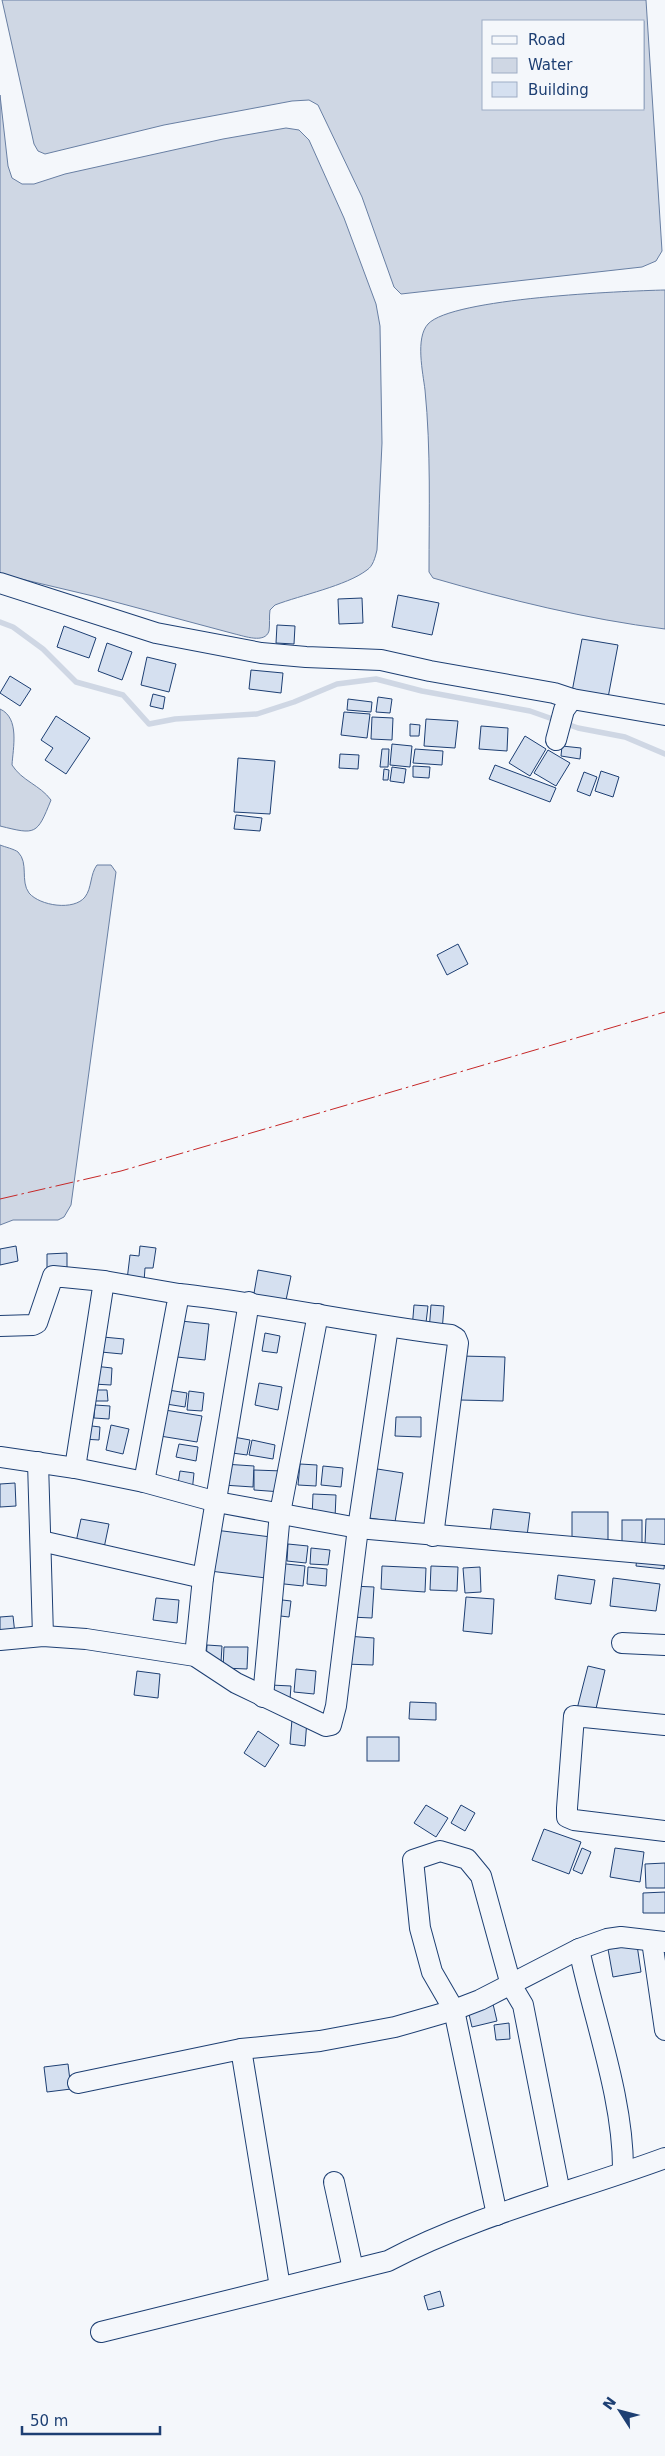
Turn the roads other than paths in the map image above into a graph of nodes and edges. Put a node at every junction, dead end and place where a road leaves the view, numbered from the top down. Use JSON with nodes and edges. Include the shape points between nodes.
{"nodes":[{"id":1,"x":0,"y":583,"type":"edge"},
{"id":2,"x":568,"y":705,"type":"junction"},
{"id":3,"x":665,"y":715,"type":"edge"},
{"id":4,"x":557,"y":736,"type":"dead end"},
{"id":5,"x":104,"y":1281,"type":"junction"},
{"id":6,"x":178,"y":1294,"type":"junction"},
{"id":7,"x":249,"y":1302,"type":"junction"},
{"id":8,"x":318,"y":1314,"type":"junction"},
{"id":9,"x":0,"y":1326,"type":"edge"},
{"id":10,"x":388,"y":1327,"type":"junction"},
{"id":11,"x":0,"y":1457,"type":"edge"},
{"id":12,"x":38,"y":1462,"type":"junction"},
{"id":13,"x":75,"y":1468,"type":"junction"},
{"id":14,"x":144,"y":1482,"type":"junction"},
{"id":15,"x":217,"y":1502,"type":"junction"},
{"id":16,"x":280,"y":1513,"type":"junction"},
{"id":17,"x":358,"y":1528,"type":"junction"},
{"id":18,"x":433,"y":1536,"type":"junction"},
{"id":19,"x":41,"y":1541,"type":"junction"},
{"id":20,"x":665,"y":1555,"type":"edge"},
{"id":21,"x":203,"y":1578,"type":"junction"},
{"id":22,"x":42,"y":1636,"type":"junction"},
{"id":23,"x":0,"y":1640,"type":"edge"},
{"id":24,"x":622,"y":1643,"type":"dead end"},
{"id":25,"x":665,"y":1645,"type":"edge"},
{"id":26,"x":195,"y":1656,"type":"junction"},
{"id":27,"x":263,"y":1697,"type":"junction"},
{"id":28,"x":665,"y":1724,"type":"edge"},
{"id":29,"x":665,"y":1831,"type":"edge"},
{"id":30,"x":659,"y":1942,"type":"edge"},
{"id":31,"x":580,"y":1949,"type":"junction"},
{"id":32,"x":511,"y":1985,"type":"junction"},
{"id":33,"x":454,"y":2010,"type":"junction"},
{"id":34,"x":665,"y":2030,"type":"edge"},
{"id":35,"x":241,"y":2049,"type":"junction"},
{"id":36,"x":78,"y":2083,"type":"dead end"},
{"id":37,"x":665,"y":2158,"type":"edge"},
{"id":38,"x":624,"y":2172,"type":"junction"},
{"id":39,"x":334,"y":2182,"type":"dead end"},
{"id":40,"x":560,"y":2193,"type":"junction"},
{"id":41,"x":497,"y":2214,"type":"junction"},
{"id":42,"x":353,"y":2270,"type":"junction"},
{"id":43,"x":280,"y":2288,"type":"junction"},
{"id":44,"x":101,"y":2332,"type":"dead end"}],
"edges":[{"from":1,"to":2,"type":"street","via":[[156,633],[261,653],[381,660],[430,672],[554,693]]},
{"from":2,"to":3,"type":"street"},
{"from":2,"to":4,"type":"street"},
{"from":5,"to":6,"type":"street"},
{"from":5,"to":9,"type":"street","via":[[53,1276],[37,1323]]},
{"from":5,"to":13,"type":"street"},
{"from":6,"to":7,"type":"street"},
{"from":6,"to":14,"type":"street"},
{"from":7,"to":8,"type":"street"},
{"from":7,"to":15,"type":"street"},
{"from":8,"to":10,"type":"street"},
{"from":8,"to":16,"type":"street"},
{"from":10,"to":17,"type":"street"},
{"from":10,"to":18,"type":"street","via":[[451,1334],[458,1343]]},
{"from":11,"to":12,"type":"street"},
{"from":12,"to":13,"type":"street"},
{"from":12,"to":19,"type":"street"},
{"from":13,"to":14,"type":"street"},
{"from":14,"to":15,"type":"street"},
{"from":15,"to":16,"type":"street"},
{"from":15,"to":21,"type":"street"},
{"from":16,"to":17,"type":"street"},
{"from":16,"to":27,"type":"street"},
{"from":17,"to":18,"type":"street"},
{"from":17,"to":27,"type":"street","via":[[331,1725],[326,1726]]},
{"from":18,"to":20,"type":"street"},
{"from":19,"to":21,"type":"street"},
{"from":19,"to":22,"type":"street"},
{"from":21,"to":26,"type":"street"},
{"from":22,"to":23,"type":"street"},
{"from":22,"to":26,"type":"street","via":[[86,1638]]},
{"from":24,"to":25,"type":"street"},
{"from":26,"to":27,"type":"street"},
{"from":28,"to":29,"type":"street","via":[[574,1716],[567,1817]]},
{"from":30,"to":31,"type":"street","via":[[621,1937]]},
{"from":30,"to":34,"type":"street"},
{"from":31,"to":32,"type":"street"},
{"from":31,"to":38,"type":"street","via":[[587,1989],[611,2078]]},
{"from":32,"to":33,"type":"street"},
{"from":32,"to":33,"type":"street","via":[[481,1876],[467,1859],[440,1851],[413,1860],[420,1928],[432,1972]]},
{"from":32,"to":40,"type":"street","via":[[523,2005]]},
{"from":33,"to":35,"type":"street","via":[[395,2027],[320,2041]]},
{"from":33,"to":41,"type":"street"},
{"from":35,"to":36,"type":"street"},
{"from":35,"to":43,"type":"street"},
{"from":37,"to":38,"type":"street"},
{"from":38,"to":40,"type":"street"},
{"from":39,"to":42,"type":"street"},
{"from":40,"to":41,"type":"street"},
{"from":41,"to":42,"type":"street","via":[[421,2244],[388,2261]]},
{"from":42,"to":43,"type":"street"},
{"from":43,"to":44,"type":"street"}]}
